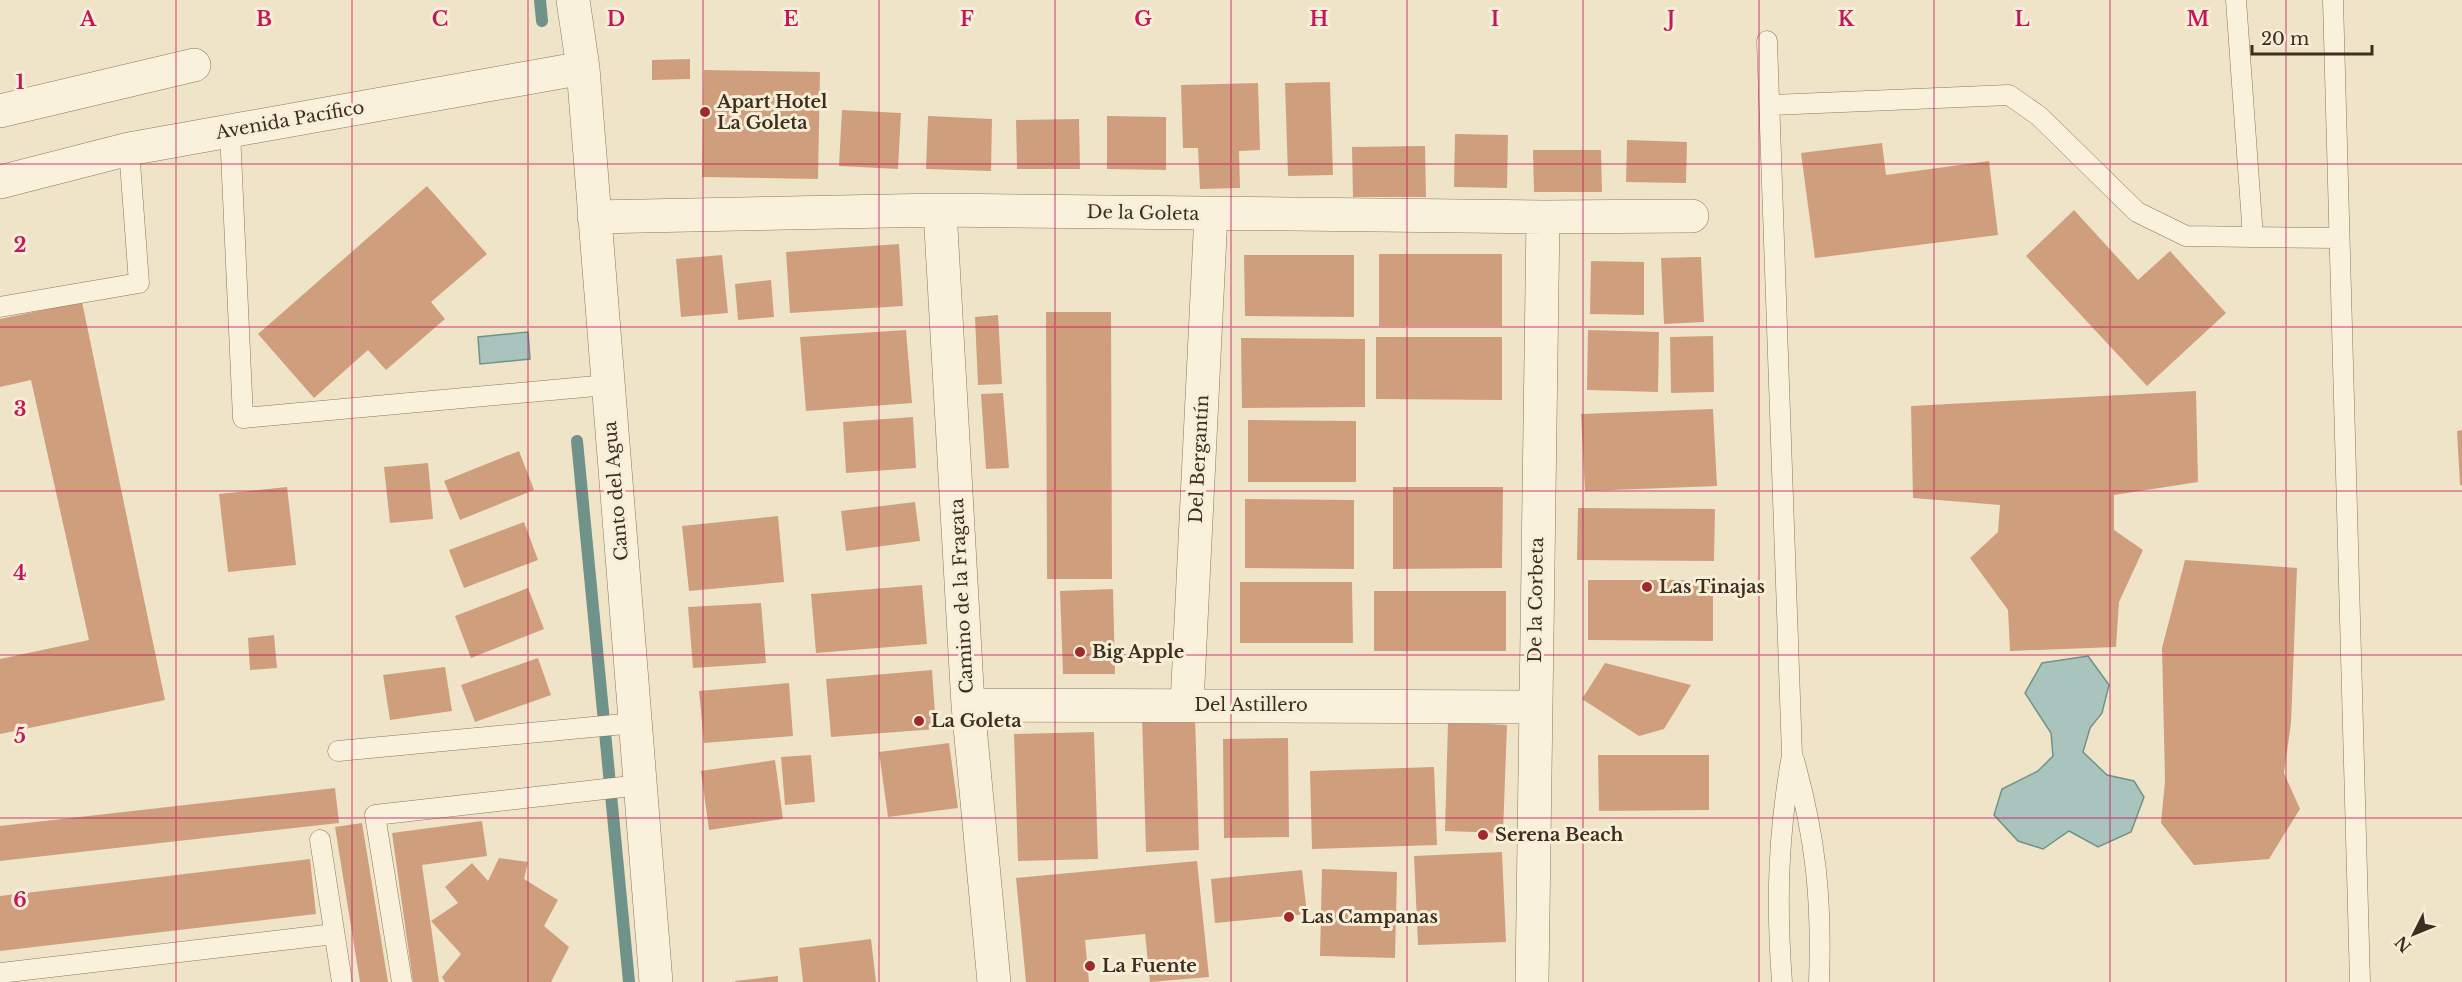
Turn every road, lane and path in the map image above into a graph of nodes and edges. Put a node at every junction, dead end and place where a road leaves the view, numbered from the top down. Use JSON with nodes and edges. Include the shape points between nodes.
{"nodes":[{"id":1,"x":573,"y":0,"type":"edge"},
{"id":2,"x":2236,"y":0,"type":"edge"},
{"id":3,"x":2333,"y":0,"type":"edge"},
{"id":4,"x":1767,"y":41,"type":"dead end"},
{"id":5,"x":194,"y":64,"type":"dead end"},
{"id":6,"x":583,"y":68,"type":"junction"},
{"id":7,"x":1770,"y":105,"type":"junction"},
{"id":8,"x":0,"y":111,"type":"edge"},
{"id":9,"x":230,"y":131,"type":"junction"},
{"id":10,"x":129,"y":149,"type":"junction"},
{"id":11,"x":0,"y":182,"type":"edge"},
{"id":12,"x":940,"y":210,"type":"junction"},
{"id":13,"x":1211,"y":214,"type":"junction"},
{"id":14,"x":1692,"y":216,"type":"dead end"},
{"id":15,"x":594,"y":217,"type":"junction"},
{"id":16,"x":1542,"y":217,"type":"junction"},
{"id":17,"x":2253,"y":237,"type":"junction"},
{"id":18,"x":2339,"y":238,"type":"junction"},
{"id":19,"x":0,"y":307,"type":"edge"},
{"id":20,"x":607,"y":385,"type":"junction"},
{"id":21,"x":1187,"y":704,"type":"junction"},
{"id":22,"x":968,"y":705,"type":"junction"},
{"id":23,"x":1534,"y":707,"type":"junction"},
{"id":24,"x":628,"y":724,"type":"junction"},
{"id":25,"x":338,"y":751,"type":"dead end"},
{"id":26,"x":1792,"y":755,"type":"junction"},
{"id":27,"x":634,"y":786,"type":"junction"},
{"id":28,"x":320,"y":840,"type":"dead end"},
{"id":29,"x":334,"y":934,"type":"junction"},
{"id":30,"x":0,"y":973,"type":"edge"},
{"id":31,"x":342,"y":982,"type":"edge"},
{"id":32,"x":402,"y":982,"type":"edge"},
{"id":33,"x":656,"y":982,"type":"edge"},
{"id":34,"x":994,"y":982,"type":"edge"},
{"id":35,"x":1532,"y":982,"type":"edge"},
{"id":36,"x":1782,"y":982,"type":"edge"},
{"id":37,"x":1819,"y":982,"type":"edge"},
{"id":38,"x":2360,"y":982,"type":"edge"}],
"edges":[{"from":1,"to":6,"type":"street","name":"Canto del Agua"},
{"from":2,"to":17,"type":"lane"},
{"from":3,"to":18,"type":"lane"},
{"from":4,"to":7,"type":"lane"},
{"from":5,"to":8,"type":"street"},
{"from":6,"to":9,"type":"street","name":"Avenida Pacífico"},
{"from":6,"to":15,"type":"street","name":"Canto del Agua"},
{"from":7,"to":17,"type":"lane","via":[[2009,95],[2039,116],[2138,212],[2186,236]]},
{"from":7,"to":26,"type":"lane"},
{"from":9,"to":10,"type":"street","name":"Avenida Pacífico"},
{"from":9,"to":20,"type":"lane","via":[[243,418]]},
{"from":10,"to":11,"type":"street","name":"Avenida Pacífico"},
{"from":10,"to":19,"type":"lane","via":[[139,283]]},
{"from":12,"to":13,"type":"street","name":"De la Goleta"},
{"from":12,"to":15,"type":"street","name":"De la Goleta"},
{"from":12,"to":22,"type":"street","name":"Camino de la Fragata"},
{"from":13,"to":16,"type":"street","name":"De la Goleta"},
{"from":13,"to":21,"type":"street","name":"Del Bergantín"},
{"from":14,"to":16,"type":"street","name":"De la Goleta"},
{"from":15,"to":20,"type":"street","name":"Canto del Agua"},
{"from":16,"to":23,"type":"street","name":"De la Corbeta"},
{"from":17,"to":18,"type":"lane"},
{"from":18,"to":38,"type":"lane"},
{"from":20,"to":24,"type":"street","name":"Canto del Agua"},
{"from":21,"to":22,"type":"street","name":"Del Astillero"},
{"from":21,"to":23,"type":"street","name":"Del Astillero"},
{"from":22,"to":34,"type":"street","name":"Camino de la Fragata"},
{"from":23,"to":35,"type":"street","name":"De la Corbeta"},
{"from":24,"to":25,"type":"lane"},
{"from":24,"to":27,"type":"street","name":"Canto del Agua"},
{"from":26,"to":36,"type":"lane","via":[[1779,855],[1777,921]]},
{"from":26,"to":37,"type":"lane","via":[[1817,873]]},
{"from":27,"to":32,"type":"lane","via":[[375,815]]},
{"from":27,"to":33,"type":"street","name":"Canto del Agua"},
{"from":28,"to":29,"type":"lane"},
{"from":29,"to":30,"type":"lane"},
{"from":29,"to":31,"type":"lane"}]}
